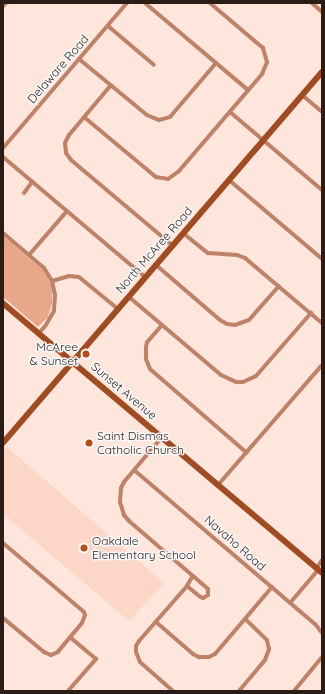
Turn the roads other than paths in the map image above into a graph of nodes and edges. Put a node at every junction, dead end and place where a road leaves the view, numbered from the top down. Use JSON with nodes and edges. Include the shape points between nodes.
{"nodes":[{"id":1,"x":6,"y":3,"type":"edge"},
{"id":2,"x":127,"y":3,"type":"edge"},
{"id":3,"x":145,"y":3,"type":"edge"},
{"id":4,"x":210,"y":3,"type":"edge"},
{"id":5,"x":312,"y":3,"type":"edge"},
{"id":6,"x":3,"y":6,"type":"edge"},
{"id":7,"x":322,"y":12,"type":"edge"},
{"id":8,"x":108,"y":26,"type":"junction"},
{"id":9,"x":80,"y":59,"type":"junction"},
{"id":10,"x":216,"y":63,"type":"junction"},
{"id":11,"x":154,"y":65,"type":"dead end"},
{"id":12,"x":322,"y":72,"type":"edge"},
{"id":13,"x":111,"y":85,"type":"junction"},
{"id":14,"x":248,"y":90,"type":"junction"},
{"id":15,"x":302,"y":95,"type":"junction"},
{"id":16,"x":230,"y":112,"type":"junction"},
{"id":17,"x":322,"y":112,"type":"edge"},
{"id":18,"x":84,"y":117,"type":"junction"},
{"id":19,"x":264,"y":140,"type":"junction"},
{"id":20,"x":3,"y":148,"type":"edge"},
{"id":21,"x":3,"y":158,"type":"edge"},
{"id":22,"x":229,"y":180,"type":"junction"},
{"id":23,"x":32,"y":182,"type":"junction"},
{"id":24,"x":322,"y":190,"type":"edge"},
{"id":25,"x":24,"y":193,"type":"dead end"},
{"id":26,"x":66,"y":211,"type":"junction"},
{"id":27,"x":3,"y":233,"type":"edge"},
{"id":28,"x":183,"y":233,"type":"junction"},
{"id":29,"x":172,"y":246,"type":"junction"},
{"id":30,"x":29,"y":255,"type":"junction"},
{"id":31,"x":322,"y":259,"type":"edge"},
{"id":32,"x":156,"y":265,"type":"junction"},
{"id":33,"x":145,"y":277,"type":"junction"},
{"id":34,"x":52,"y":281,"type":"junction"},
{"id":35,"x":279,"y":286,"type":"junction"},
{"id":36,"x":129,"y":297,"type":"junction"},
{"id":37,"x":3,"y":302,"type":"edge"},
{"id":38,"x":118,"y":309,"type":"junction"},
{"id":39,"x":311,"y":313,"type":"junction"},
{"id":40,"x":322,"y":322,"type":"edge"},
{"id":41,"x":162,"y":325,"type":"junction"},
{"id":42,"x":39,"y":333,"type":"junction"},
{"id":43,"x":73,"y":362,"type":"junction"},
{"id":44,"x":322,"y":365,"type":"edge"},
{"id":45,"x":162,"y":437,"type":"junction"},
{"id":46,"x":3,"y":443,"type":"edge"},
{"id":47,"x":247,"y":453,"type":"junction"},
{"id":48,"x":134,"y":470,"type":"junction"},
{"id":49,"x":218,"y":485,"type":"junction"},
{"id":50,"x":3,"y":543,"type":"edge"},
{"id":51,"x":322,"y":560,"type":"edge"},
{"id":52,"x":319,"y":571,"type":"edge"},
{"id":53,"x":192,"y":577,"type":"junction"},
{"id":54,"x":187,"y":586,"type":"junction"},
{"id":55,"x":272,"y":587,"type":"junction"},
{"id":56,"x":290,"y":603,"type":"junction"},
{"id":57,"x":3,"y":618,"type":"edge"},
{"id":58,"x":244,"y":619,"type":"junction"},
{"id":59,"x":156,"y":622,"type":"junction"},
{"id":60,"x":322,"y":633,"type":"edge"},
{"id":61,"x":70,"y":637,"type":"junction"},
{"id":62,"x":322,"y":657,"type":"edge"},
{"id":63,"x":68,"y":691,"type":"edge"},
{"id":64,"x":173,"y":691,"type":"edge"},
{"id":65,"x":239,"y":691,"type":"edge"},
{"id":66,"x":294,"y":691,"type":"edge"}],
"edges":[{"from":1,"to":6,"type":"street"},
{"from":2,"to":8,"type":"street","name":"Delaware Road"},
{"from":3,"to":10,"type":"street"},
{"from":4,"to":14,"type":"street","via":[[263,48],[267,57],[266,68]]},
{"from":5,"to":7,"type":"street"},
{"from":8,"to":9,"type":"street","name":"Delaware Road"},
{"from":8,"to":11,"type":"street"},
{"from":9,"to":13,"type":"street"},
{"from":9,"to":20,"type":"street","name":"Delaware Road"},
{"from":10,"to":13,"type":"street","via":[[170,117],[159,120],[147,115]]},
{"from":10,"to":14,"type":"street"},
{"from":12,"to":15,"type":"street","name":"North McAree Road"},
{"from":13,"to":18,"type":"street"},
{"from":14,"to":16,"type":"street"},
{"from":15,"to":17,"type":"street"},
{"from":15,"to":19,"type":"street","name":"North McAree Road"},
{"from":16,"to":18,"type":"street","via":[[179,171],[168,179],[152,174]]},
{"from":16,"to":19,"type":"street"},
{"from":18,"to":29,"type":"street","via":[[67,139],[66,152],[71,160]]},
{"from":19,"to":22,"type":"street","name":"North McAree Road"},
{"from":19,"to":24,"type":"street"},
{"from":21,"to":23,"type":"street"},
{"from":22,"to":28,"type":"street","name":"North McAree Road"},
{"from":22,"to":31,"type":"street"},
{"from":23,"to":25,"type":"street"},
{"from":23,"to":26,"type":"street"},
{"from":26,"to":30,"type":"street"},
{"from":26,"to":33,"type":"street"},
{"from":27,"to":30,"type":"street"},
{"from":28,"to":29,"type":"street","name":"North McAree Road"},
{"from":28,"to":35,"type":"street","via":[[208,253],[245,258]]},
{"from":29,"to":32,"type":"street","name":"North McAree Road"},
{"from":30,"to":34,"type":"street","via":[[44,268]]},
{"from":32,"to":33,"type":"street","name":"North McAree Road"},
{"from":32,"to":35,"type":"street","via":[[220,320],[235,325],[249,320]]},
{"from":33,"to":36,"type":"street","name":"North McAree Road"},
{"from":34,"to":38,"type":"street","via":[[69,276],[79,277]]},
{"from":34,"to":42,"type":"street","via":[[55,295],[54,311]]},
{"from":35,"to":39,"type":"street"},
{"from":36,"to":38,"type":"street","name":"North McAree Road"},
{"from":36,"to":41,"type":"street"},
{"from":37,"to":42,"type":"street","name":"Sunset Avenue"},
{"from":38,"to":43,"type":"street","name":"North McAree Road"},
{"from":39,"to":40,"type":"street"},
{"from":39,"to":41,"type":"street","via":[[256,376],[248,381],[236,382],[228,380]]},
{"from":41,"to":47,"type":"street","via":[[146,347],[146,359],[150,369]]},
{"from":42,"to":43,"type":"street","name":"Sunset Avenue"},
{"from":43,"to":45,"type":"street","name":"Sunset Avenue"},
{"from":43,"to":46,"type":"street","name":"North McAree Road"},
{"from":44,"to":47,"type":"street"},
{"from":45,"to":48,"type":"street"},
{"from":45,"to":49,"type":"street","name":"Sunset Avenue"},
{"from":47,"to":49,"type":"street"},
{"from":48,"to":53,"type":"street","via":[[121,488],[120,502],[124,515]]},
{"from":48,"to":55,"type":"street","name":"Navaho Road"},
{"from":49,"to":52,"type":"street","name":"Sunset Avenue"},
{"from":50,"to":61,"type":"street","via":[[84,612],[85,619]]},
{"from":51,"to":52,"type":"street"},
{"from":52,"to":56,"type":"street"},
{"from":53,"to":54,"type":"street"},
{"from":53,"to":54,"type":"street","via":[[208,589],[208,595],[203,598]]},
{"from":54,"to":59,"type":"street"},
{"from":55,"to":56,"type":"street","name":"Navaho Road"},
{"from":55,"to":58,"type":"street"},
{"from":56,"to":60,"type":"street","name":"Navaho Road"},
{"from":57,"to":61,"type":"street","via":[[48,654],[54,654]]},
{"from":58,"to":59,"type":"street","via":[[215,654],[204,658],[193,654]]},
{"from":58,"to":65,"type":"street","via":[[267,640],[269,649],[265,660]]},
{"from":59,"to":64,"type":"street","via":[[136,646],[136,652],[140,662]]},
{"from":61,"to":63,"type":"street","via":[[96,659]]},
{"from":62,"to":66,"type":"street"}]}
